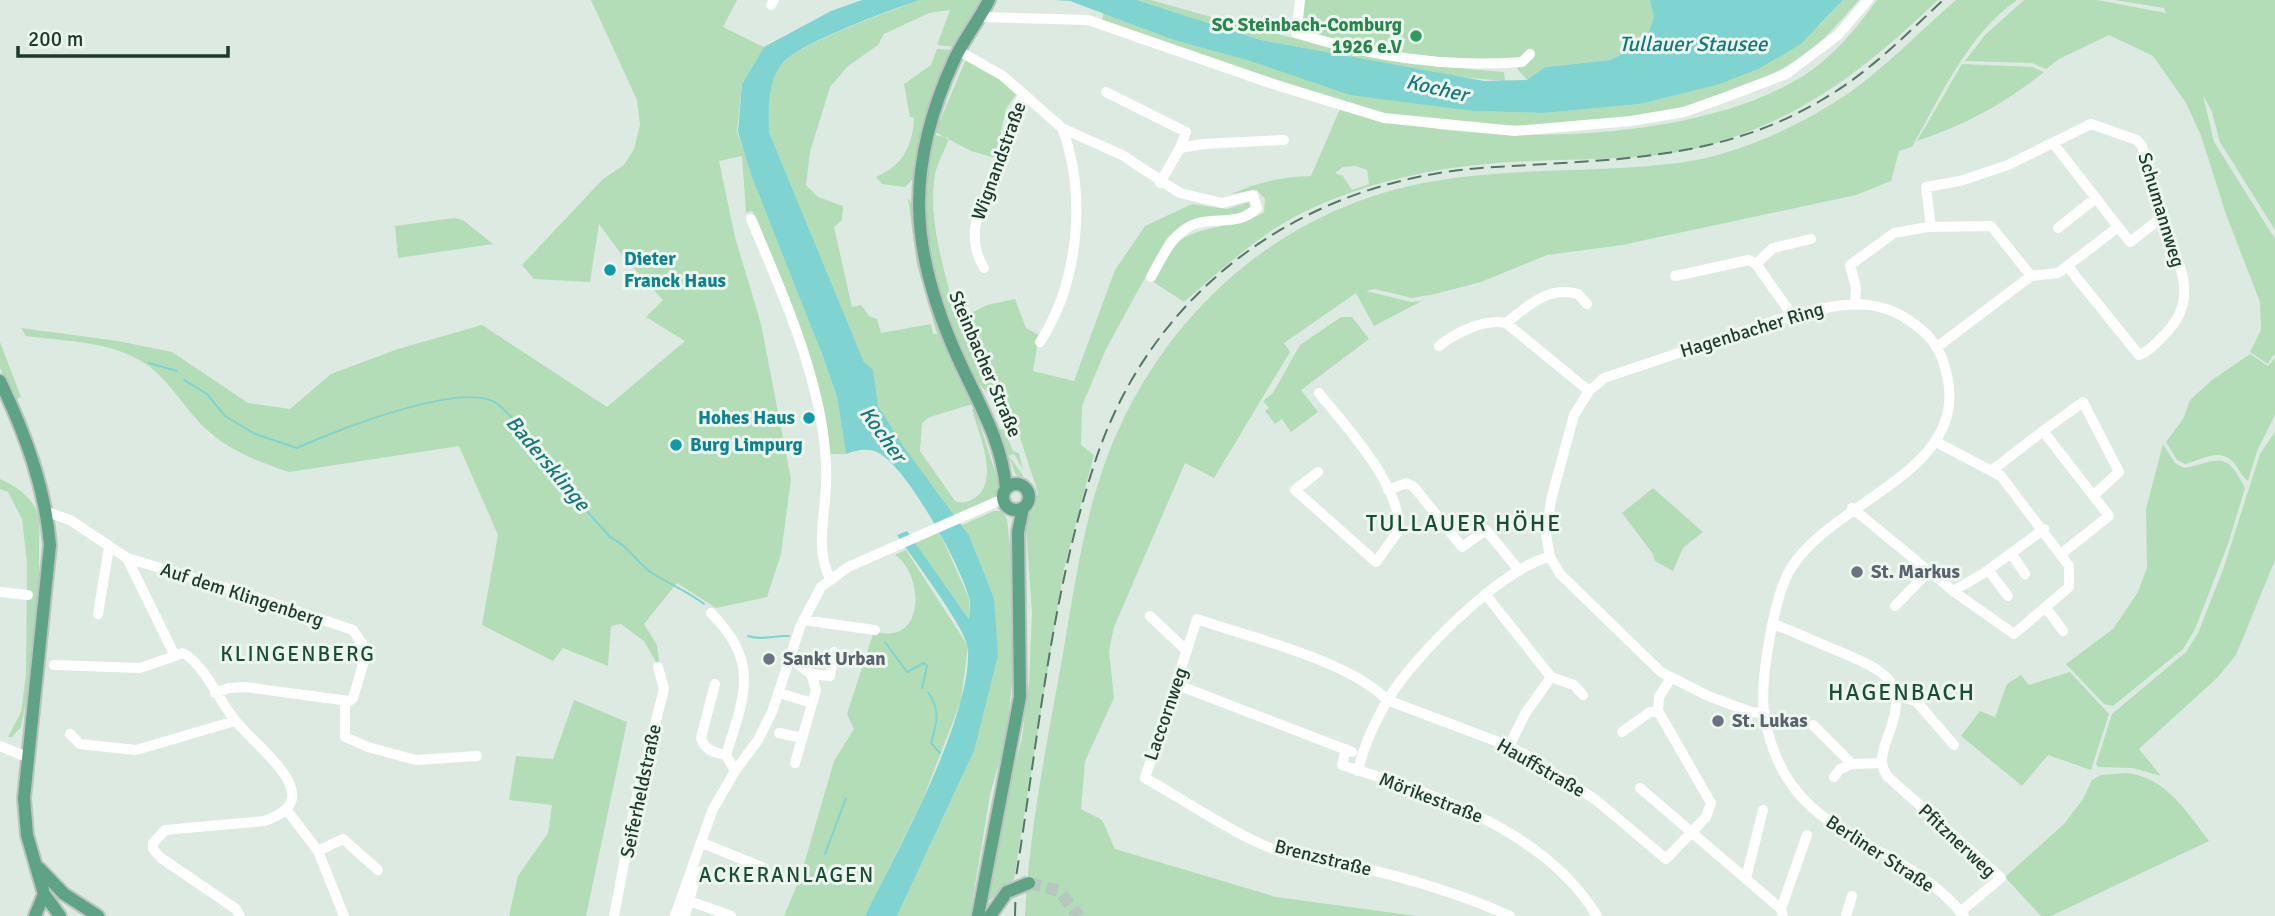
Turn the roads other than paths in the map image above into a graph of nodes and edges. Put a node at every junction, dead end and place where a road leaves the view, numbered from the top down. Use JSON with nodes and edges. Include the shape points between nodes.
{"nodes":[{"id":1,"x":1300,"y":0,"type":"edge"},
{"id":2,"x":1868,"y":0,"type":"edge"},
{"id":3,"x":988,"y":1,"type":"edge"},
{"id":4,"x":979,"y":17,"type":"junction"},
{"id":5,"x":959,"y":51,"type":"junction"},
{"id":6,"x":1530,"y":54,"type":"dead end"},
{"id":7,"x":1106,"y":92,"type":"dead end"},
{"id":8,"x":1024,"y":94,"type":"junction"},
{"id":9,"x":1062,"y":128,"type":"junction"},
{"id":10,"x":1284,"y":139,"type":"dead end"},
{"id":11,"x":2053,"y":143,"type":"junction"},
{"id":12,"x":1180,"y":148,"type":"junction"},
{"id":13,"x":1160,"y":183,"type":"junction"},
{"id":14,"x":2096,"y":198,"type":"junction"},
{"id":15,"x":2161,"y":218,"type":"junction"},
{"id":16,"x":751,"y":219,"type":"dead end"},
{"id":17,"x":1931,"y":227,"type":"junction"},
{"id":18,"x":2118,"y":227,"type":"junction"},
{"id":19,"x":2057,"y":228,"type":"dead end"},
{"id":20,"x":1811,"y":239,"type":"dead end"},
{"id":21,"x":1756,"y":264,"type":"junction"},
{"id":22,"x":2068,"y":267,"type":"junction"},
{"id":23,"x":984,"y":268,"type":"dead end"},
{"id":24,"x":1675,"y":276,"type":"dead end"},
{"id":25,"x":2031,"y":276,"type":"junction"},
{"id":26,"x":1151,"y":277,"type":"dead end"},
{"id":27,"x":1587,"y":304,"type":"dead end"},
{"id":28,"x":1855,"y":304,"type":"junction"},
{"id":29,"x":1792,"y":315,"type":"junction"},
{"id":30,"x":1506,"y":323,"type":"junction"},
{"id":31,"x":1040,"y":342,"type":"dead end"},
{"id":32,"x":1439,"y":346,"type":"dead end"},
{"id":33,"x":1937,"y":347,"type":"junction"},
{"id":34,"x":0,"y":381,"type":"edge"},
{"id":35,"x":1589,"y":391,"type":"junction"},
{"id":36,"x":1319,"y":393,"type":"dead end"},
{"id":37,"x":2043,"y":431,"type":"junction"},
{"id":38,"x":1936,"y":442,"type":"junction"},
{"id":39,"x":1991,"y":471,"type":"junction"},
{"id":40,"x":1318,"y":472,"type":"dead end"},
{"id":41,"x":1388,"y":490,"type":"junction"},
{"id":42,"x":2094,"y":495,"type":"junction"},
{"id":43,"x":1006,"y":497,"type":"junction"},
{"id":44,"x":1023,"y":508,"type":"junction"},
{"id":45,"x":1853,"y":508,"type":"junction"},
{"id":46,"x":47,"y":512,"type":"junction"},
{"id":47,"x":2044,"y":529,"type":"junction"},
{"id":48,"x":1018,"y":532,"type":"junction"},
{"id":49,"x":108,"y":547,"type":"junction"},
{"id":50,"x":2011,"y":553,"type":"junction"},
{"id":51,"x":2061,"y":554,"type":"junction"},
{"id":52,"x":1550,"y":557,"type":"junction"},
{"id":53,"x":127,"y":558,"type":"junction"},
{"id":54,"x":1518,"y":569,"type":"junction"},
{"id":55,"x":1988,"y":570,"type":"junction"},
{"id":56,"x":1929,"y":571,"type":"junction"},
{"id":57,"x":2025,"y":574,"type":"dead end"},
{"id":58,"x":830,"y":579,"type":"junction"},
{"id":59,"x":1953,"y":591,"type":"junction"},
{"id":60,"x":0,"y":592,"type":"edge"},
{"id":61,"x":28,"y":595,"type":"dead end"},
{"id":62,"x":1486,"y":595,"type":"junction"},
{"id":63,"x":2008,"y":596,"type":"dead end"},
{"id":64,"x":1895,"y":606,"type":"dead end"},
{"id":65,"x":2046,"y":608,"type":"junction"},
{"id":66,"x":711,"y":613,"type":"dead end"},
{"id":67,"x":98,"y":614,"type":"dead end"},
{"id":68,"x":1150,"y":616,"type":"dead end"},
{"id":69,"x":1197,"y":619,"type":"joint"},
{"id":70,"x":803,"y":620,"type":"junction"},
{"id":71,"x":1773,"y":624,"type":"junction"},
{"id":72,"x":875,"y":630,"type":"dead end"},
{"id":73,"x":2063,"y":631,"type":"dead end"},
{"id":74,"x":1187,"y":651,"type":"junction"},
{"id":75,"x":834,"y":652,"type":"dead end"},
{"id":76,"x":175,"y":656,"type":"junction"},
{"id":77,"x":54,"y":665,"type":"dead end"},
{"id":78,"x":800,"y":666,"type":"dead end"},
{"id":79,"x":658,"y":667,"type":"dead end"},
{"id":80,"x":811,"y":674,"type":"junction"},
{"id":81,"x":1551,"y":677,"type":"junction"},
{"id":82,"x":1671,"y":678,"type":"junction"},
{"id":83,"x":715,"y":684,"type":"dead end"},
{"id":84,"x":1175,"y":684,"type":"junction"},
{"id":85,"x":779,"y":692,"type":"junction"},
{"id":86,"x":215,"y":693,"type":"junction"},
{"id":87,"x":1583,"y":695,"type":"dead end"},
{"id":88,"x":1897,"y":696,"type":"junction"},
{"id":89,"x":1387,"y":700,"type":"junction"},
{"id":90,"x":345,"y":702,"type":"junction"},
{"id":91,"x":812,"y":703,"type":"junction"},
{"id":92,"x":1764,"y":708,"type":"junction"},
{"id":93,"x":1658,"y":711,"type":"junction"},
{"id":94,"x":235,"y":721,"type":"junction"},
{"id":95,"x":1813,"y":725,"type":"dead end"},
{"id":96,"x":1622,"y":732,"type":"dead end"},
{"id":97,"x":779,"y":733,"type":"dead end"},
{"id":98,"x":70,"y":734,"type":"dead end"},
{"id":99,"x":802,"y":738,"type":"junction"},
{"id":100,"x":1954,"y":745,"type":"dead end"},
{"id":101,"x":0,"y":746,"type":"edge"},
{"id":102,"x":1509,"y":746,"type":"junction"},
{"id":103,"x":1346,"y":750,"type":"junction"},
{"id":104,"x":726,"y":755,"type":"junction"},
{"id":105,"x":1361,"y":755,"type":"junction"},
{"id":106,"x":477,"y":756,"type":"dead end"},
{"id":107,"x":27,"y":757,"type":"junction"},
{"id":108,"x":795,"y":763,"type":"dead end"},
{"id":109,"x":1852,"y":764,"type":"junction"},
{"id":110,"x":1881,"y":765,"type":"junction"},
{"id":111,"x":734,"y":771,"type":"junction"},
{"id":112,"x":1359,"y":771,"type":"junction"},
{"id":113,"x":1145,"y":778,"type":"joint"},
{"id":114,"x":1834,"y":778,"type":"dead end"},
{"id":115,"x":1640,"y":788,"type":"dead end"},
{"id":116,"x":719,"y":800,"type":"junction"},
{"id":117,"x":286,"y":809,"type":"junction"},
{"id":118,"x":1763,"y":810,"type":"dead end"},
{"id":119,"x":1692,"y":832,"type":"junction"},
{"id":120,"x":1807,"y":835,"type":"dead end"},
{"id":121,"x":705,"y":845,"type":"junction"},
{"id":122,"x":318,"y":851,"type":"junction"},
{"id":123,"x":36,"y":865,"type":"junction"},
{"id":124,"x":764,"y":868,"type":"dead end"},
{"id":125,"x":378,"y":870,"type":"dead end"},
{"id":126,"x":1746,"y":878,"type":"junction"},
{"id":127,"x":1029,"y":883,"type":"dead end"},
{"id":128,"x":44,"y":894,"type":"junction"},
{"id":129,"x":64,"y":894,"type":"junction"},
{"id":130,"x":1852,"y":896,"type":"dead end"},
{"id":131,"x":690,"y":901,"type":"junction"},
{"id":132,"x":1782,"y":912,"type":"edge"},
{"id":133,"x":1962,"y":914,"type":"edge"},
{"id":134,"x":35,"y":916,"type":"edge"},
{"id":135,"x":62,"y":916,"type":"edge"},
{"id":136,"x":98,"y":916,"type":"edge"},
{"id":137,"x":240,"y":916,"type":"edge"},
{"id":138,"x":344,"y":916,"type":"edge"},
{"id":139,"x":614,"y":916,"type":"edge"},
{"id":140,"x":675,"y":916,"type":"edge"},
{"id":141,"x":685,"y":916,"type":"edge"},
{"id":142,"x":731,"y":916,"type":"edge"},
{"id":143,"x":978,"y":916,"type":"edge"},
{"id":144,"x":990,"y":916,"type":"edge"},
{"id":145,"x":1510,"y":916,"type":"edge"},
{"id":146,"x":1597,"y":916,"type":"edge"},
{"id":147,"x":1846,"y":916,"type":"edge"}],
"edges":[{"from":1,"to":6,"type":"street","via":[[1296,33],[1334,45],[1465,65],[1522,62]]},
{"from":2,"to":4,"type":"street","via":[[1838,35],[1786,74],[1726,97],[1684,112],[1631,121],[1515,131],[1384,118],[1088,20]]},
{"from":3,"to":4,"type":"main road","name":"Steinbacher Straße"},
{"from":4,"to":5,"type":"main road","name":"Steinbacher Straße"},
{"from":5,"to":8,"type":"street"},
{"from":5,"to":43,"type":"main road","name":"Steinbacher Straße","via":[[927,130],[917,210],[926,269],[947,334],[996,436],[1004,462]]},
{"from":7,"to":12,"type":"street","via":[[1186,132]]},
{"from":8,"to":9,"type":"street"},
{"from":8,"to":23,"type":"street","name":"Wignandstraße","via":[[1012,115],[1005,154],[974,223],[974,243]]},
{"from":9,"to":13,"type":"street","via":[[1122,155]]},
{"from":9,"to":31,"type":"street","via":[[1076,179],[1072,257],[1065,286]]},
{"from":10,"to":12,"type":"street"},
{"from":11,"to":14,"type":"street"},
{"from":11,"to":15,"type":"street","name":"Schumannweg","via":[[2091,124],[2137,140]]},
{"from":11,"to":17,"type":"street","name":"Schumannweg","via":[[2008,165],[1926,187]]},
{"from":12,"to":13,"type":"street"},
{"from":13,"to":26,"type":"street","via":[[1214,202],[1253,195],[1257,208],[1243,219],[1195,224],[1175,238]]},
{"from":14,"to":18,"type":"street"},
{"from":14,"to":19,"type":"street"},
{"from":15,"to":18,"type":"street","via":[[2130,242]]},
{"from":15,"to":22,"type":"street","name":"Schumannweg","via":[[2177,254],[2185,305],[2175,325],[2150,350],[2139,355],[2134,352]]},
{"from":16,"to":58,"type":"street","via":[[783,295],[822,423],[826,486],[821,545]]},
{"from":17,"to":25,"type":"street","via":[[1944,231],[1991,226]]},
{"from":17,"to":28,"type":"street","via":[[1894,233],[1850,265]]},
{"from":18,"to":22,"type":"street"},
{"from":20,"to":21,"type":"street","via":[[1773,248]]},
{"from":21,"to":24,"type":"street","via":[[1744,260]]},
{"from":21,"to":29,"type":"street"},
{"from":22,"to":25,"type":"street"},
{"from":25,"to":33,"type":"street"},
{"from":27,"to":30,"type":"street","via":[[1578,293],[1557,291],[1541,296]]},
{"from":28,"to":29,"type":"street","name":"Hagenbacher Ring"},
{"from":28,"to":33,"type":"street","name":"Hagenbacher Ring","via":[[1895,311]]},
{"from":29,"to":35,"type":"street","name":"Hagenbacher Ring","via":[[1622,371]]},
{"from":30,"to":32,"type":"street","via":[[1452,336]]},
{"from":30,"to":35,"type":"street"},
{"from":33,"to":38,"type":"street","name":"Hagenbacher Ring","via":[[1949,398]]},
{"from":34,"to":46,"type":"main road","via":[[33,460]]},
{"from":35,"to":52,"type":"street","name":"Hagenbacher Ring","via":[[1574,415],[1551,500],[1546,528]]},
{"from":36,"to":41,"type":"street"},
{"from":37,"to":39,"type":"street"},
{"from":37,"to":42,"type":"street"},
{"from":37,"to":42,"type":"street","via":[[2079,404],[2085,405],[2119,472]]},
{"from":38,"to":39,"type":"street"},
{"from":38,"to":45,"type":"street","name":"Hagenbacher Ring","via":[[1904,475]]},
{"from":39,"to":47,"type":"street","via":[[2001,476]]},
{"from":40,"to":41,"type":"street","via":[[1295,490],[1376,562],[1399,530],[1396,504]]},
{"from":41,"to":54,"type":"street","via":[[1407,483],[1415,487],[1462,547],[1486,530]]},
{"from":42,"to":51,"type":"street","via":[[2109,516]]},
{"from":43,"to":44,"type":"main road"},
{"from":43,"to":44,"type":"main road","via":[[1029,494]]},
{"from":43,"to":48,"type":"main road","name":"Steinbacher Straße"},
{"from":43,"to":58,"type":"street"},
{"from":44,"to":48,"type":"main road","name":"Steinbacher Straße"},
{"from":45,"to":56,"type":"street"},
{"from":45,"to":71,"type":"street","name":"Hagenbacher Ring","via":[[1806,548],[1790,570]]},
{"from":46,"to":49,"type":"street","name":"Auf dem Klingenberg","via":[[70,520]]},
{"from":46,"to":107,"type":"main road","via":[[49,572]]},
{"from":47,"to":50,"type":"street"},
{"from":47,"to":51,"type":"street"},
{"from":48,"to":143,"type":"main road","name":"Steinbacher Straße","via":[[1020,697]]},
{"from":49,"to":53,"type":"street","name":"Auf dem Klingenberg"},
{"from":49,"to":67,"type":"street"},
{"from":50,"to":55,"type":"street"},
{"from":50,"to":57,"type":"street"},
{"from":51,"to":65,"type":"street","via":[[2069,566],[2069,587]]},
{"from":52,"to":54,"type":"street"},
{"from":52,"to":82,"type":"street","via":[[1574,590]]},
{"from":53,"to":76,"type":"street"},
{"from":53,"to":90,"type":"street","name":"Auf dem Klingenberg","via":[[353,631],[366,651],[353,698]]},
{"from":54,"to":62,"type":"street"},
{"from":55,"to":59,"type":"street"},
{"from":55,"to":63,"type":"street"},
{"from":56,"to":59,"type":"street"},
{"from":56,"to":64,"type":"street"},
{"from":58,"to":70,"type":"street"},
{"from":59,"to":65,"type":"street","via":[[2014,634]]},
{"from":60,"to":61,"type":"street"},
{"from":62,"to":81,"type":"street"},
{"from":62,"to":89,"type":"street","via":[[1430,646]]},
{"from":65,"to":73,"type":"street"},
{"from":66,"to":104,"type":"street","via":[[730,633],[745,667],[740,711]]},
{"from":68,"to":74,"type":"street","name":"Laccornweg"},
{"from":69,"to":74,"type":"street","name":"Laccornweg"},
{"from":69,"to":89,"type":"street","name":"Hauffstraße","via":[[1319,660],[1377,689]]},
{"from":70,"to":72,"type":"street"},
{"from":70,"to":85,"type":"street"},
{"from":71,"to":88,"type":"street","via":[[1878,668]]},
{"from":71,"to":92,"type":"street","name":"Hagenbacher Ring"},
{"from":74,"to":84,"type":"street","name":"Laccornweg"},
{"from":75,"to":80,"type":"street","via":[[830,676]]},
{"from":76,"to":77,"type":"street","via":[[140,668]]},
{"from":76,"to":86,"type":"street","via":[[188,655]]},
{"from":78,"to":80,"type":"street"},
{"from":79,"to":139,"type":"street","name":"Seiferheldstraße","via":[[664,689],[637,795]]},
{"from":80,"to":91,"type":"street","via":[[816,690]]},
{"from":81,"to":87,"type":"street","via":[[1574,685]]},
{"from":81,"to":102,"type":"street"},
{"from":82,"to":92,"type":"street","via":[[1708,696]]},
{"from":82,"to":93,"type":"street","via":[[1659,697]]},
{"from":83,"to":104,"type":"street","via":[[701,738],[703,746]]},
{"from":84,"to":103,"type":"street","name":"Mörikestraße"},
{"from":84,"to":113,"type":"street","name":"Laccornweg"},
{"from":85,"to":91,"type":"street"},
{"from":85,"to":111,"type":"street","via":[[758,740]]},
{"from":86,"to":90,"type":"street","via":[[245,687]]},
{"from":86,"to":94,"type":"street"},
{"from":88,"to":100,"type":"street","via":[[1916,701]]},
{"from":88,"to":110,"type":"street","via":[[1897,714]]},
{"from":89,"to":102,"type":"street","name":"Hauffstraße"},
{"from":89,"to":105,"type":"street"},
{"from":90,"to":106,"type":"street","via":[[345,737],[368,747],[416,760]]},
{"from":91,"to":99,"type":"street"},
{"from":92,"to":133,"type":"street","name":"Berliner Straße","via":[[1782,767],[1814,811],[1833,827],[1914,872]]},
{"from":93,"to":96,"type":"street"},
{"from":93,"to":119,"type":"street","name":"Hauffstraße","via":[[1711,803]]},
{"from":94,"to":98,"type":"street","via":[[136,750],[80,744]]},
{"from":94,"to":117,"type":"street","via":[[290,780],[294,794]]},
{"from":95,"to":109,"type":"street"},
{"from":97,"to":99,"type":"street"},
{"from":99,"to":108,"type":"street"},
{"from":101,"to":107,"type":"street"},
{"from":102,"to":119,"type":"street","name":"Hauffstraße","via":[[1596,800],[1665,859]]},
{"from":103,"to":105,"type":"street","name":"Mörikestraße"},
{"from":103,"to":112,"type":"street","via":[[1342,765]]},
{"from":104,"to":111,"type":"street"},
{"from":105,"to":112,"type":"street","name":"Mörikestraße"},
{"from":107,"to":123,"type":"main road","via":[[24,816]]},
{"from":109,"to":110,"type":"street"},
{"from":109,"to":114,"type":"street"},
{"from":110,"to":133,"type":"street","name":"Pfitznerweg","via":[[1887,776],[2001,878]]},
{"from":111,"to":116,"type":"street"},
{"from":112,"to":146,"type":"street","name":"Mörikestraße","via":[[1496,824],[1562,876]]},
{"from":113,"to":145,"type":"street","name":"Brenzstraße","via":[[1285,853],[1428,884]]},
{"from":115,"to":119,"type":"street"},
{"from":116,"to":121,"type":"street","via":[[721,811]]},
{"from":116,"to":140,"type":"street"},
{"from":117,"to":122,"type":"street"},
{"from":117,"to":137,"type":"street","via":[[264,821],[165,830],[153,843],[161,858]]},
{"from":118,"to":126,"type":"street"},
{"from":119,"to":126,"type":"street"},
{"from":120,"to":132,"type":"street"},
{"from":121,"to":124,"type":"street"},
{"from":121,"to":131,"type":"street"},
{"from":122,"to":125,"type":"street","via":[[343,839]]},
{"from":122,"to":138,"type":"street"},
{"from":123,"to":128,"type":"main road"},
{"from":123,"to":129,"type":"main road"},
{"from":126,"to":132,"type":"street"},
{"from":127,"to":144,"type":"main road","bridge":true,"via":[[1007,892]]},
{"from":128,"to":134,"type":"main road"},
{"from":128,"to":135,"type":"main road"},
{"from":129,"to":135,"type":"main road"},
{"from":129,"to":136,"type":"main road"},
{"from":130,"to":147,"type":"street"},
{"from":131,"to":141,"type":"street"},
{"from":131,"to":142,"type":"street"}]}
